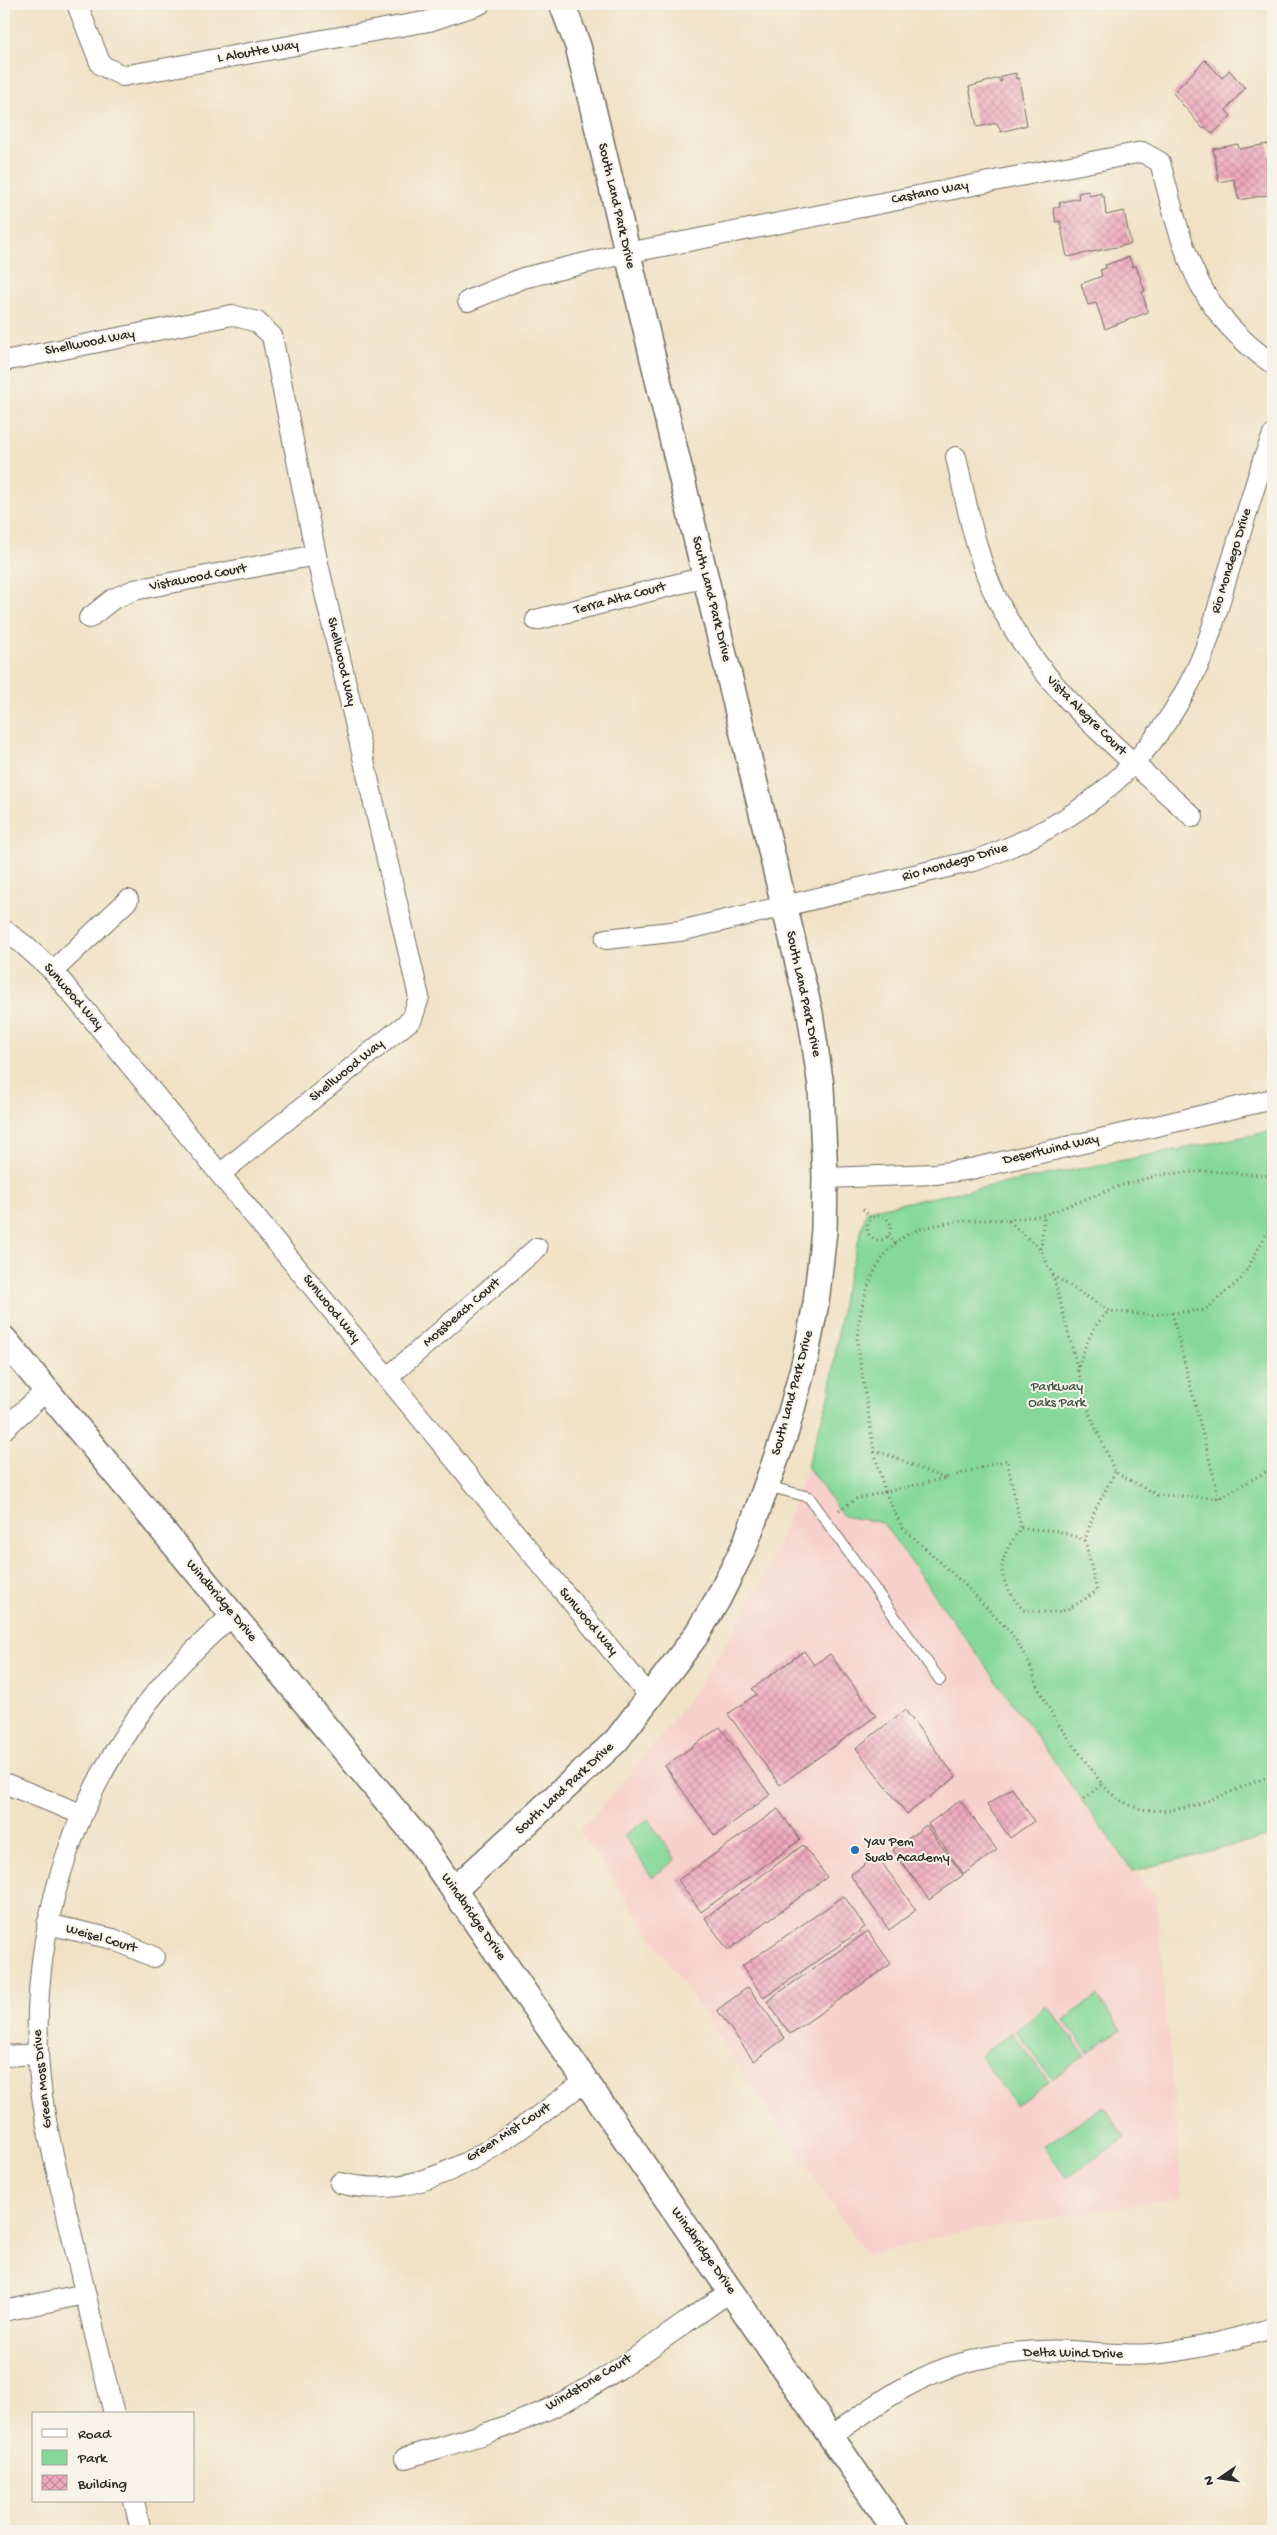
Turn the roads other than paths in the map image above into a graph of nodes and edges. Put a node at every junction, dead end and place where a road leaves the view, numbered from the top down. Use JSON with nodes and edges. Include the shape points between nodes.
{"nodes":[{"id":1,"x":77,"y":4,"type":"edge"},
{"id":2,"x":480,"y":4,"type":"edge"},
{"id":3,"x":562,"y":4,"type":"edge"},
{"id":4,"x":627,"y":253,"type":"junction"},
{"id":5,"x":468,"y":301,"type":"dead end"},
{"id":6,"x":4,"y":361,"type":"edge"},
{"id":7,"x":1273,"y":364,"type":"edge"},
{"id":8,"x":1273,"y":435,"type":"edge"},
{"id":9,"x":956,"y":456,"type":"dead end"},
{"id":10,"x":316,"y":555,"type":"junction"},
{"id":11,"x":705,"y":576,"type":"junction"},
{"id":12,"x":88,"y":618,"type":"dead end"},
{"id":13,"x":536,"y":620,"type":"dead end"},
{"id":14,"x":1134,"y":762,"type":"junction"},
{"id":15,"x":1193,"y":817,"type":"dead end"},
{"id":16,"x":128,"y":900,"type":"dead end"},
{"id":17,"x":784,"y":906,"type":"junction"},
{"id":18,"x":4,"y":930,"type":"edge"},
{"id":19,"x":606,"y":939,"type":"dead end"},
{"id":20,"x":53,"y":971,"type":"junction"},
{"id":21,"x":1273,"y":1099,"type":"edge"},
{"id":22,"x":220,"y":1174,"type":"junction"},
{"id":23,"x":825,"y":1178,"type":"junction"},
{"id":24,"x":537,"y":1248,"type":"dead end"},
{"id":25,"x":4,"y":1339,"type":"edge"},
{"id":26,"x":387,"y":1378,"type":"junction"},
{"id":27,"x":47,"y":1390,"type":"junction"},
{"id":28,"x":4,"y":1429,"type":"edge"},
{"id":29,"x":766,"y":1485,"type":"junction"},
{"id":30,"x":232,"y":1615,"type":"junction"},
{"id":31,"x":940,"y":1680,"type":"dead end"},
{"id":32,"x":650,"y":1697,"type":"junction"},
{"id":33,"x":4,"y":1783,"type":"edge"},
{"id":34,"x":81,"y":1814,"type":"junction"},
{"id":35,"x":455,"y":1889,"type":"junction"},
{"id":36,"x":47,"y":1924,"type":"junction"},
{"id":37,"x":154,"y":1957,"type":"dead end"},
{"id":38,"x":38,"y":2054,"type":"junction"},
{"id":39,"x":4,"y":2056,"type":"edge"},
{"id":40,"x":586,"y":2081,"type":"junction"},
{"id":41,"x":340,"y":2183,"type":"dead end"},
{"id":42,"x":731,"y":2291,"type":"junction"},
{"id":43,"x":85,"y":2294,"type":"junction"},
{"id":44,"x":4,"y":2311,"type":"edge"},
{"id":45,"x":1273,"y":2328,"type":"edge"},
{"id":46,"x":114,"y":2412,"type":"edge"},
{"id":47,"x":831,"y":2436,"type":"junction"},
{"id":48,"x":405,"y":2458,"type":"dead end"},
{"id":49,"x":134,"y":2502,"type":"edge"},
{"id":50,"x":141,"y":2531,"type":"edge"},
{"id":51,"x":896,"y":2531,"type":"edge"}],
"edges":[{"from":1,"to":2,"type":"street","name":"L Aloutte Way","via":[[101,66],[123,76],[429,21]]},
{"from":3,"to":4,"type":"street","name":"South Land Park Drive","via":[[578,46]]},
{"from":4,"to":5,"type":"street","name":"Castano Way","via":[[524,278]]},
{"from":4,"to":7,"type":"street","name":"Castano Way","via":[[1142,152],[1160,162],[1182,242],[1193,273],[1210,305],[1234,332]]},
{"from":4,"to":11,"type":"street","name":"South Land Park Drive"},
{"from":6,"to":10,"type":"street","name":"Shellwood Way","via":[[232,315],[257,322],[272,336]]},
{"from":8,"to":14,"type":"street","name":"Rio Mondego Drive","via":[[1198,664],[1174,710]]},
{"from":9,"to":14,"type":"street","name":"Vista Alegre Court","via":[[980,556],[1016,636],[1066,700]]},
{"from":10,"to":12,"type":"street","name":"Vistawood Court","via":[[134,590],[113,599]]},
{"from":10,"to":22,"type":"street","name":"Shellwood Way","via":[[419,997],[412,1019]]},
{"from":11,"to":13,"type":"street","name":"Terra Alta Court"},
{"from":11,"to":17,"type":"street","name":"South Land Park Drive"},
{"from":14,"to":15,"type":"street","name":"Vista Alegre Court"},
{"from":14,"to":17,"type":"street","name":"Rio Mondego Drive","via":[[1090,803],[1017,846],[977,860]]},
{"from":16,"to":20,"type":"street"},
{"from":17,"to":19,"type":"street","name":"Rio Mondego Drive","via":[[680,931]]},
{"from":17,"to":23,"type":"street","name":"South Land Park Drive","via":[[810,1013],[821,1086]]},
{"from":18,"to":20,"type":"street","name":"Sunwood Way"},
{"from":20,"to":22,"type":"street","name":"Sunwood Way"},
{"from":21,"to":23,"type":"street","name":"Desertwind Way","via":[[971,1169],[934,1174]]},
{"from":22,"to":26,"type":"street","name":"Sunwood Way"},
{"from":23,"to":29,"type":"street","name":"South Land Park Drive","via":[[824,1231],[816,1303],[786,1431]]},
{"from":24,"to":26,"type":"street","name":"Mossbeach Court"},
{"from":25,"to":27,"type":"street","name":"Windbridge Drive"},
{"from":26,"to":32,"type":"street","name":"Sunwood Way"},
{"from":27,"to":28,"type":"street"},
{"from":27,"to":30,"type":"street","name":"Windbridge Drive"},
{"from":29,"to":31,"type":"lane","via":[[810,1497]]},
{"from":29,"to":32,"type":"street","name":"South Land Park Drive","via":[[746,1544],[718,1599]]},
{"from":30,"to":34,"type":"street","name":"Green Moss Drive","via":[[168,1678],[133,1722],[108,1760]]},
{"from":30,"to":35,"type":"street","name":"Windbridge Drive","via":[[420,1842]]},
{"from":32,"to":35,"type":"street","name":"South Land Park Drive","via":[[592,1766]]},
{"from":33,"to":34,"type":"street"},
{"from":34,"to":36,"type":"street","name":"Green Moss Drive","via":[[60,1870]]},
{"from":35,"to":40,"type":"street","name":"Windbridge Drive"},
{"from":36,"to":37,"type":"street","name":"Weisel Court","via":[[113,1939]]},
{"from":36,"to":38,"type":"street","name":"Green Moss Drive","via":[[38,1997]]},
{"from":38,"to":39,"type":"street"},
{"from":38,"to":43,"type":"street","name":"Green Moss Drive","via":[[44,2116]]},
{"from":40,"to":41,"type":"street","name":"Green Mist Court","via":[[483,2154],[445,2172],[405,2186],[383,2189]]},
{"from":40,"to":42,"type":"street","name":"Windbridge Drive"},
{"from":42,"to":47,"type":"street","name":"Windbridge Drive"},
{"from":42,"to":48,"type":"street","name":"Windstone Court","via":[[590,2386],[549,2409],[491,2432]]},
{"from":43,"to":44,"type":"street"},
{"from":43,"to":46,"type":"street","name":"Green Moss Drive"},
{"from":45,"to":47,"type":"street","name":"Delta Wind Drive","via":[[1191,2350],[1150,2354],[1034,2351],[961,2363],[894,2393]]},
{"from":47,"to":51,"type":"street","name":"Windbridge Drive"},
{"from":49,"to":50,"type":"street"}]}
